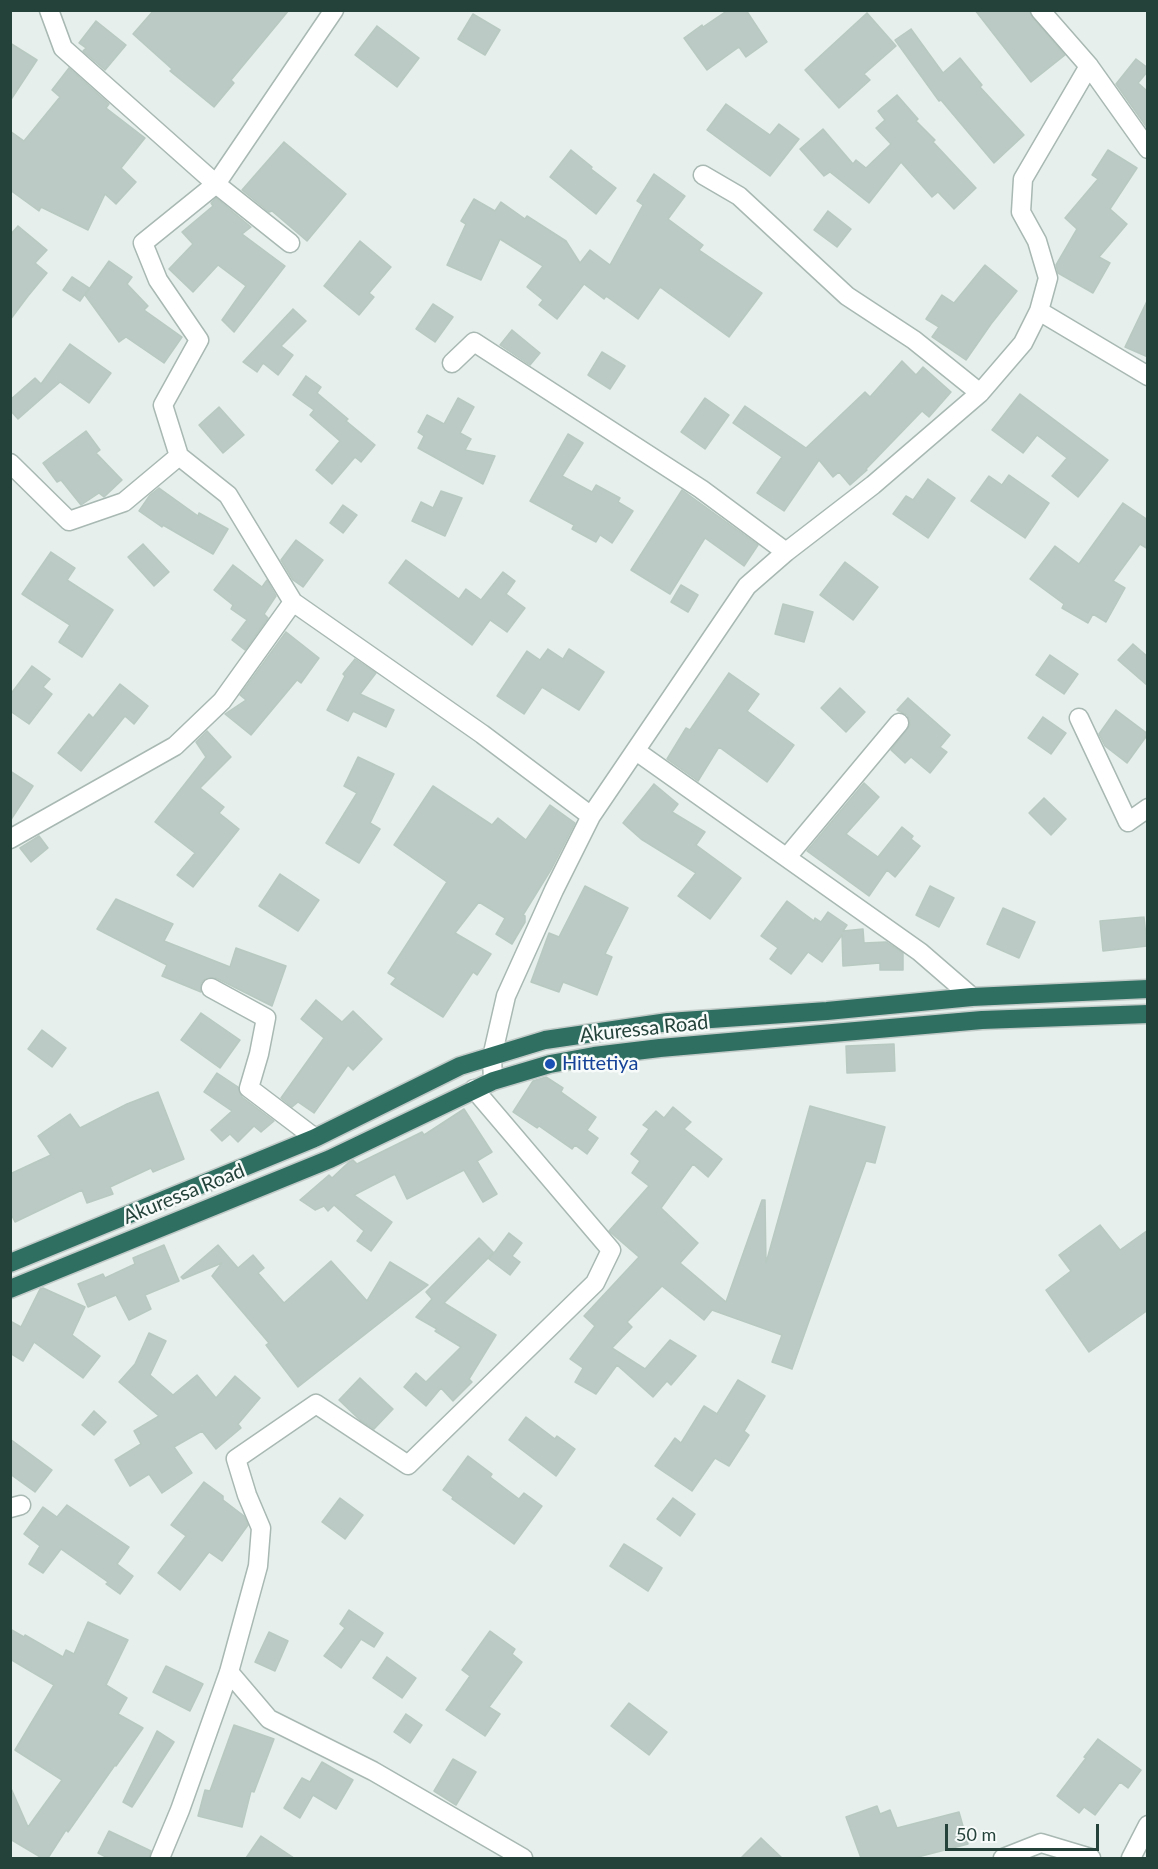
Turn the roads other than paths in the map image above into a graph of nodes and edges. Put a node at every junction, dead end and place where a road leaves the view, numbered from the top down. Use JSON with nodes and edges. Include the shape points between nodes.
{"nodes":[{"id":1,"x":49,"y":10,"type":"edge"},
{"id":2,"x":334,"y":10,"type":"edge"},
{"id":3,"x":1040,"y":10,"type":"edge"},
{"id":4,"x":1089,"y":66,"type":"junction"},
{"id":5,"x":1148,"y":149,"type":"edge"},
{"id":6,"x":703,"y":175,"type":"dead end"},
{"id":7,"x":216,"y":184,"type":"junction"},
{"id":8,"x":290,"y":243,"type":"dead end"},
{"id":9,"x":1039,"y":311,"type":"junction"},
{"id":10,"x":452,"y":363,"type":"dead end"},
{"id":11,"x":1148,"y":376,"type":"edge"},
{"id":12,"x":980,"y":393,"type":"junction"},
{"id":13,"x":179,"y":456,"type":"junction"},
{"id":14,"x":10,"y":463,"type":"edge"},
{"id":15,"x":786,"y":552,"type":"junction"},
{"id":16,"x":293,"y":602,"type":"junction"},
{"id":17,"x":1079,"y":718,"type":"dead end"},
{"id":18,"x":899,"y":723,"type":"dead end"},
{"id":19,"x":636,"y":751,"type":"junction"},
{"id":20,"x":1148,"y":808,"type":"edge"},
{"id":21,"x":591,"y":816,"type":"junction"},
{"id":22,"x":10,"y":839,"type":"edge"},
{"id":23,"x":787,"y":857,"type":"junction"},
{"id":24,"x":211,"y":988,"type":"dead end"},
{"id":25,"x":1148,"y":989,"type":"edge"},
{"id":26,"x":972,"y":998,"type":"junction"},
{"id":27,"x":1148,"y":1014,"type":"edge"},
{"id":28,"x":492,"y":1057,"type":"junction"},
{"id":29,"x":493,"y":1081,"type":"junction"},
{"id":30,"x":474,"y":1089,"type":"junction"},
{"id":31,"x":315,"y":1138,"type":"junction"},
{"id":32,"x":10,"y":1263,"type":"edge"},
{"id":33,"x":10,"y":1289,"type":"edge"},
{"id":34,"x":229,"y":1672,"type":"junction"},
{"id":35,"x":1148,"y":1825,"type":"edge"},
{"id":36,"x":160,"y":1858,"type":"edge"},
{"id":37,"x":523,"y":1858,"type":"edge"},
{"id":38,"x":1003,"y":1858,"type":"edge"},
{"id":39,"x":1091,"y":1858,"type":"edge"},
{"id":40,"x":1131,"y":1858,"type":"edge"}],
"edges":[{"from":1,"to":7,"type":"street","via":[[63,48]]},
{"from":2,"to":7,"type":"street"},
{"from":3,"to":4,"type":"street"},
{"from":4,"to":5,"type":"street"},
{"from":4,"to":9,"type":"street","via":[[1023,179],[1022,212],[1037,241],[1048,278]]},
{"from":6,"to":12,"type":"street","via":[[739,196],[847,296],[914,340]]},
{"from":7,"to":8,"type":"street"},
{"from":7,"to":13,"type":"street","via":[[143,243],[158,280],[199,340],[163,405]]},
{"from":9,"to":11,"type":"street"},
{"from":9,"to":12,"type":"street","via":[[1023,343]]},
{"from":10,"to":15,"type":"street","via":[[474,342],[701,489]]},
{"from":12,"to":15,"type":"street","via":[[873,485]]},
{"from":13,"to":14,"type":"street","via":[[124,502],[69,521]]},
{"from":13,"to":16,"type":"street","via":[[228,495]]},
{"from":15,"to":19,"type":"street","via":[[747,586]]},
{"from":16,"to":21,"type":"street","via":[[482,734]]},
{"from":16,"to":22,"type":"street","via":[[222,701],[175,746]]},
{"from":17,"to":20,"type":"street","via":[[1128,822]]},
{"from":18,"to":23,"type":"street"},
{"from":19,"to":21,"type":"street"},
{"from":19,"to":23,"type":"street"},
{"from":21,"to":28,"type":"street","via":[[506,996]]},
{"from":23,"to":26,"type":"street","via":[[920,952]]},
{"from":24,"to":31,"type":"street","via":[[266,1018],[249,1088]]},
{"from":25,"to":26,"type":"highway","name":"Akuressa Road"},
{"from":26,"to":28,"type":"highway","name":"Akuressa Road","via":[[668,1022],[545,1040]]},
{"from":27,"to":29,"type":"highway","name":"Akuressa Road","via":[[982,1020],[660,1048],[550,1064]]},
{"from":28,"to":29,"type":"street"},
{"from":28,"to":31,"type":"highway","name":"Akuressa Road","via":[[425,1082]]},
{"from":29,"to":30,"type":"highway","name":"Akuressa Road"},
{"from":30,"to":33,"type":"highway","name":"Akuressa Road","via":[[330,1159]]},
{"from":30,"to":34,"type":"street","via":[[611,1250],[596,1283],[408,1465],[316,1404],[236,1459],[261,1528],[258,1566]]},
{"from":31,"to":32,"type":"highway","name":"Akuressa Road"},
{"from":34,"to":36,"type":"street"},
{"from":34,"to":37,"type":"street","via":[[269,1719],[373,1771]]},
{"from":35,"to":40,"type":"street"},
{"from":38,"to":39,"type":"street","via":[[1041,1843]]}]}
